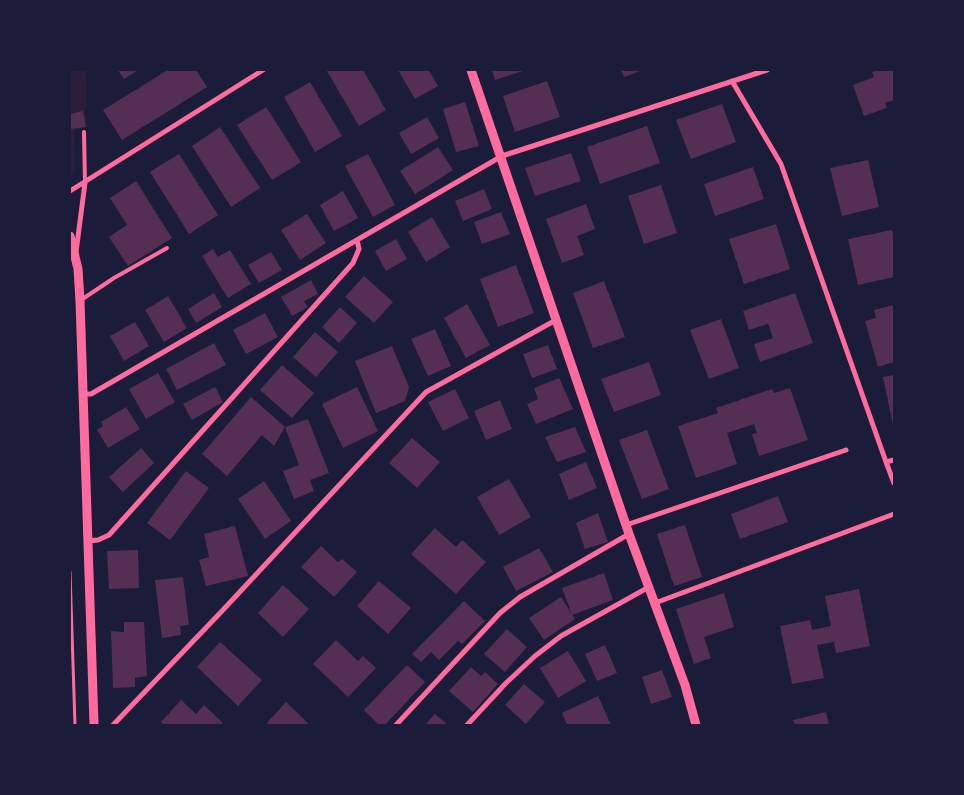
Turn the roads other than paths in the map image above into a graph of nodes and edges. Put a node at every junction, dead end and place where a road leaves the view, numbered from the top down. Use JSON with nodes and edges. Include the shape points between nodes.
{"nodes":[{"id":1,"x":263,"y":70,"type":"edge"},
{"id":2,"x":471,"y":70,"type":"edge"},
{"id":3,"x":767,"y":70,"type":"edge"},
{"id":4,"x":732,"y":81,"type":"junction"},
{"id":5,"x":84,"y":132,"type":"dead end"},
{"id":6,"x":502,"y":156,"type":"junction"},
{"id":7,"x":85,"y":183,"type":"junction"},
{"id":8,"x":70,"y":191,"type":"edge"},
{"id":9,"x":70,"y":236,"type":"edge"},
{"id":10,"x":357,"y":240,"type":"junction"},
{"id":11,"x":167,"y":248,"type":"dead end"},
{"id":12,"x":76,"y":255,"type":"junction"},
{"id":13,"x":80,"y":301,"type":"junction"},
{"id":14,"x":556,"y":320,"type":"junction"},
{"id":15,"x":83,"y":394,"type":"junction"},
{"id":16,"x":846,"y":450,"type":"dead end"},
{"id":17,"x":894,"y":460,"type":"edge"},
{"id":18,"x":886,"y":462,"type":"junction"},
{"id":19,"x":894,"y":483,"type":"edge"},
{"id":20,"x":894,"y":514,"type":"edge"},
{"id":21,"x":626,"y":525,"type":"junction"},
{"id":22,"x":629,"y":534,"type":"junction"},
{"id":23,"x":88,"y":541,"type":"junction"},
{"id":24,"x":649,"y":587,"type":"junction"},
{"id":25,"x":655,"y":603,"type":"junction"},
{"id":26,"x":94,"y":725,"type":"edge"},
{"id":27,"x":113,"y":725,"type":"edge"},
{"id":28,"x":396,"y":725,"type":"edge"},
{"id":29,"x":467,"y":725,"type":"edge"},
{"id":30,"x":696,"y":725,"type":"edge"}],
"edges":[{"from":1,"to":7,"type":"street"},
{"from":2,"to":6,"type":"street"},
{"from":3,"to":4,"type":"street"},
{"from":4,"to":6,"type":"street"},
{"from":4,"to":18,"type":"street","via":[[773,148],[788,181]]},
{"from":5,"to":7,"type":"lane"},
{"from":6,"to":10,"type":"street"},
{"from":6,"to":14,"type":"street"},
{"from":7,"to":8,"type":"street"},
{"from":7,"to":12,"type":"street"},
{"from":9,"to":12,"type":"street"},
{"from":10,"to":15,"type":"street","via":[[91,394]]},
{"from":10,"to":23,"type":"street","via":[[358,249],[353,263],[109,535]]},
{"from":11,"to":13,"type":"lane"},
{"from":12,"to":13,"type":"street"},
{"from":13,"to":15,"type":"street"},
{"from":14,"to":21,"type":"street"},
{"from":14,"to":27,"type":"street","via":[[426,392]]},
{"from":15,"to":23,"type":"street"},
{"from":16,"to":21,"type":"street"},
{"from":17,"to":18,"type":"street"},
{"from":18,"to":19,"type":"street"},
{"from":20,"to":25,"type":"street"},
{"from":21,"to":22,"type":"street"},
{"from":22,"to":24,"type":"street"},
{"from":22,"to":28,"type":"street","via":[[506,608]]},
{"from":23,"to":26,"type":"street"},
{"from":24,"to":25,"type":"street"},
{"from":24,"to":29,"type":"street","via":[[535,656]]},
{"from":25,"to":30,"type":"street"}]}
